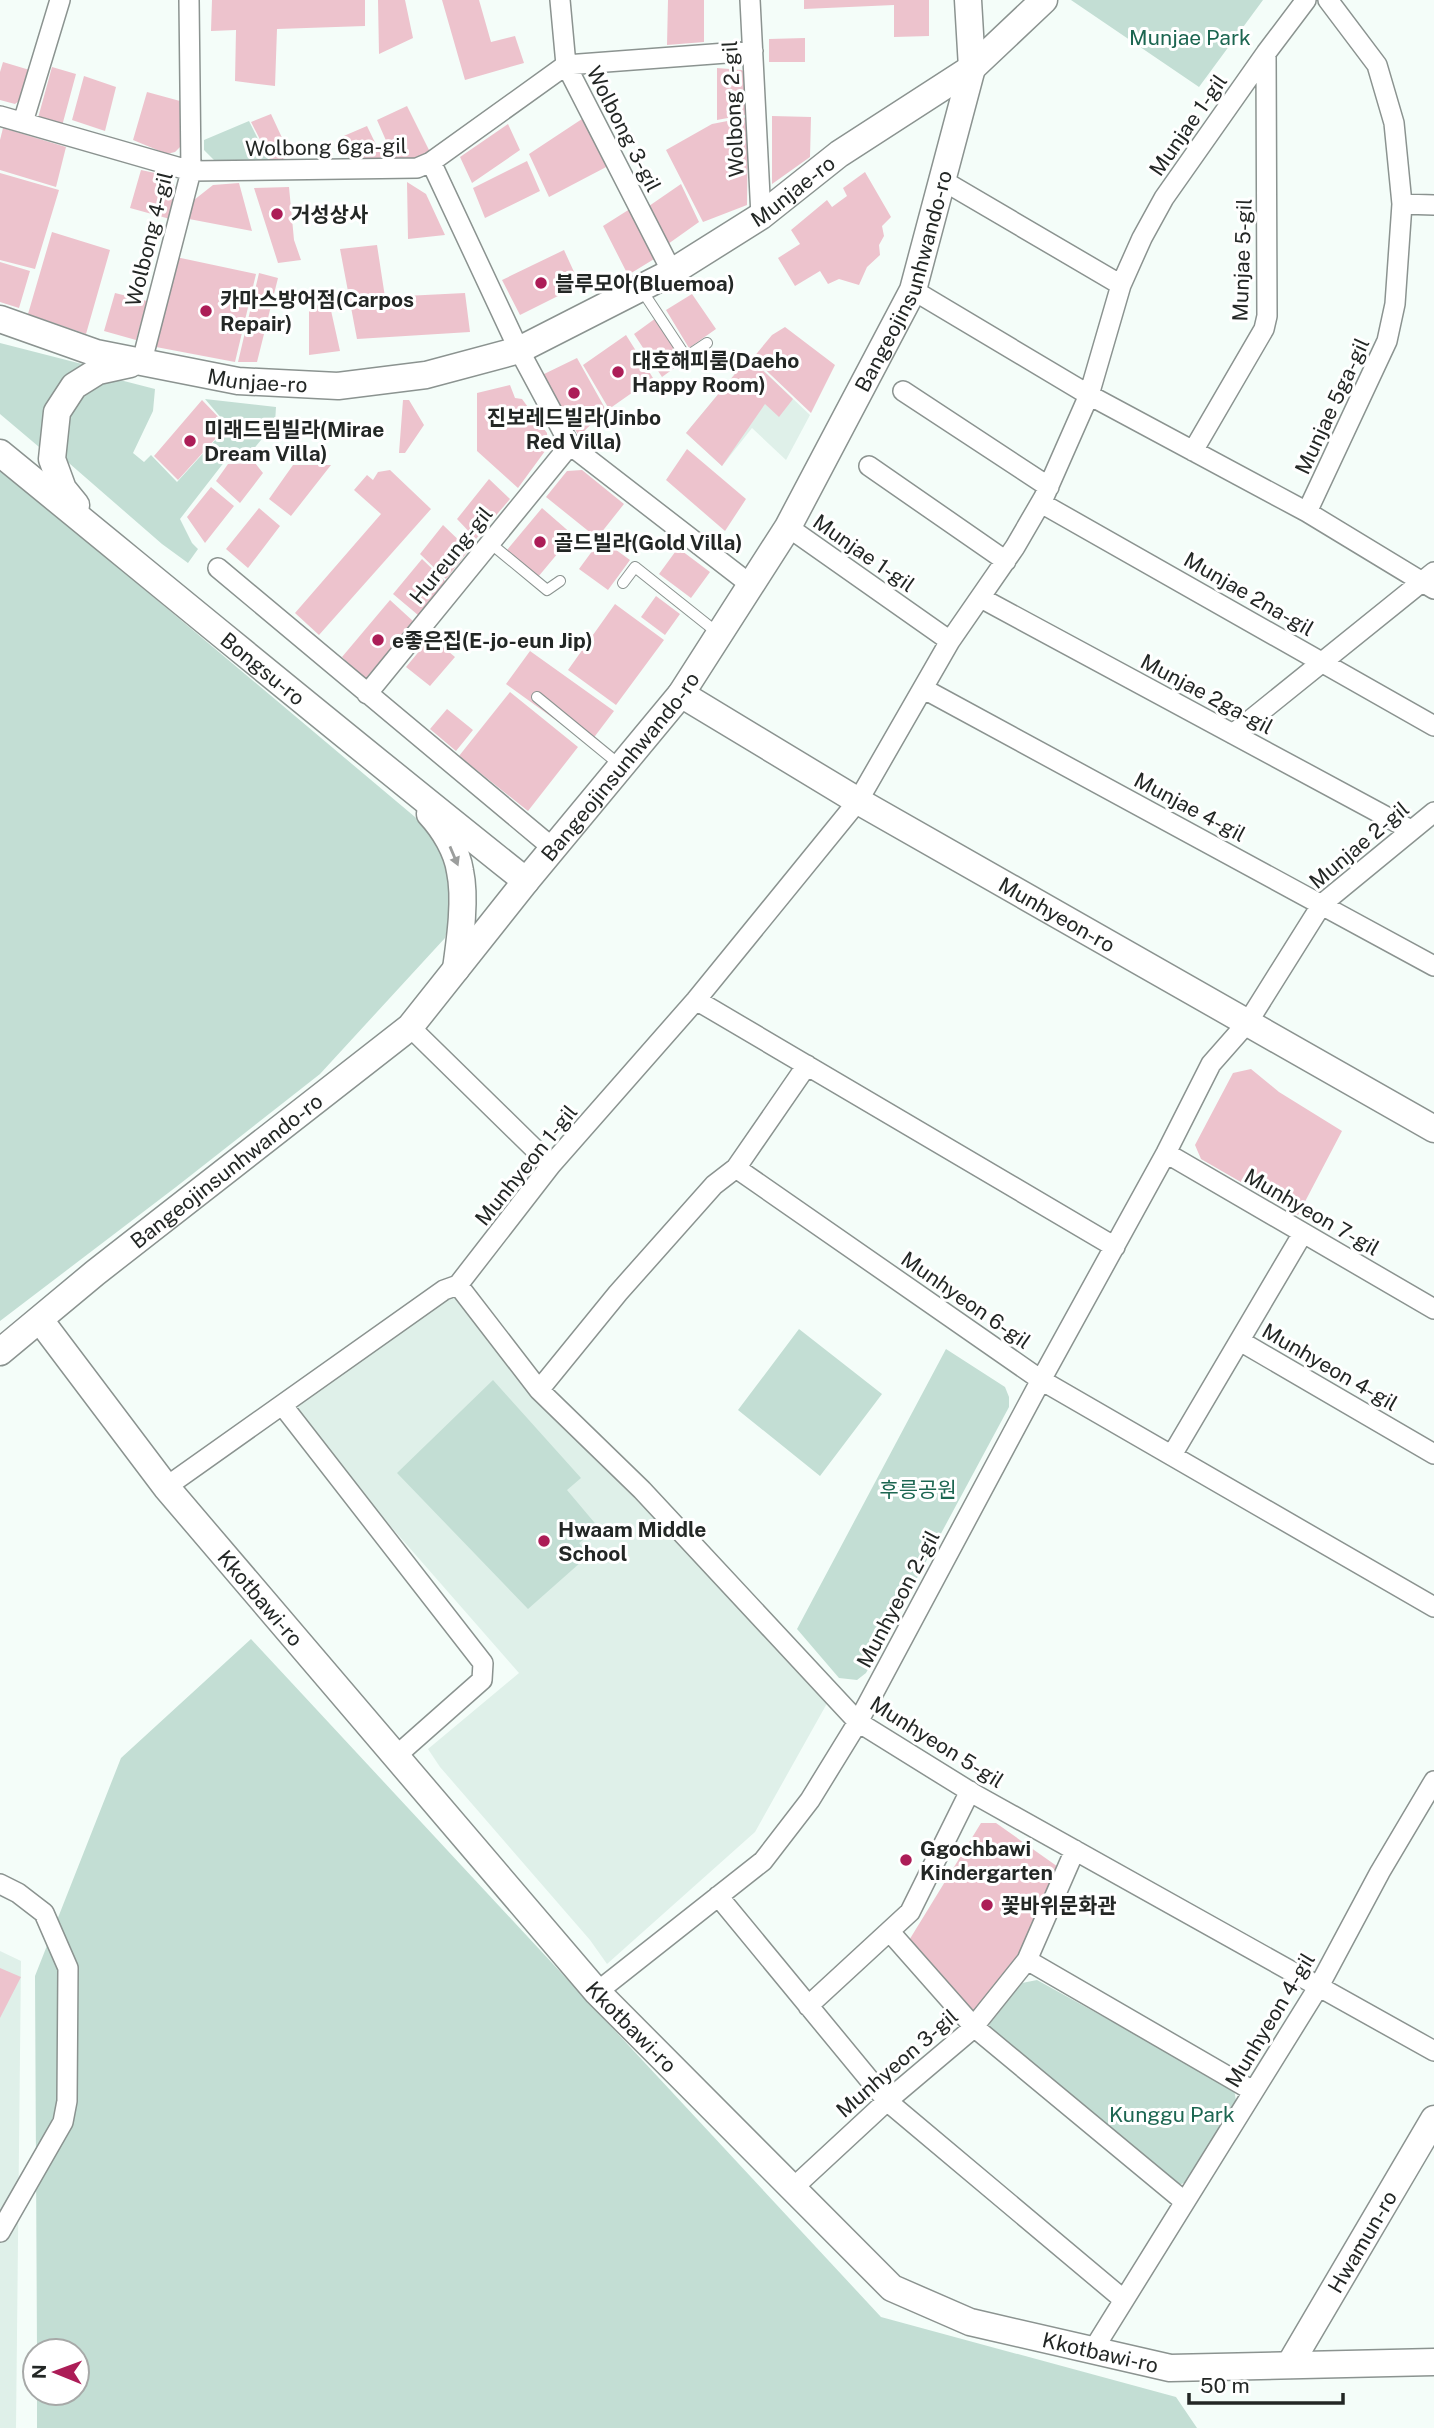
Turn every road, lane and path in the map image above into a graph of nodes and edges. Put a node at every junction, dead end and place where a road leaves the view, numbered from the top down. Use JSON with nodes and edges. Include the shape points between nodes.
{"nodes":[{"id":1,"x":60,"y":0,"type":"edge"},
{"id":2,"x":189,"y":0,"type":"edge"},
{"id":3,"x":560,"y":0,"type":"edge"},
{"id":4,"x":750,"y":0,"type":"edge"},
{"id":5,"x":968,"y":0,"type":"edge"},
{"id":6,"x":1306,"y":0,"type":"edge"},
{"id":7,"x":1328,"y":0,"type":"edge"},
{"id":8,"x":1041,"y":1,"type":"edge"},
{"id":9,"x":753,"y":51,"type":"junction"},
{"id":10,"x":1266,"y":53,"type":"junction"},
{"id":11,"x":566,"y":65,"type":"junction"},
{"id":12,"x":972,"y":68,"type":"junction"},
{"id":13,"x":0,"y":116,"type":"edge"},
{"id":14,"x":23,"y":122,"type":"junction"},
{"id":15,"x":431,"y":162,"type":"junction"},
{"id":16,"x":191,"y":171,"type":"junction"},
{"id":17,"x":942,"y":180,"type":"junction"},
{"id":18,"x":1402,"y":204,"type":"junction"},
{"id":19,"x":1434,"y":205,"type":"edge"},
{"id":20,"x":761,"y":216,"type":"junction"},
{"id":21,"x":672,"y":272,"type":"junction"},
{"id":22,"x":1121,"y":285,"type":"junction"},
{"id":23,"x":641,"y":288,"type":"junction"},
{"id":24,"x":913,"y":290,"type":"junction"},
{"id":25,"x":0,"y":319,"type":"edge"},
{"id":26,"x":707,"y":342,"type":"dead end"},
{"id":27,"x":519,"y":350,"type":"junction"},
{"id":28,"x":142,"y":361,"type":"junction"},
{"id":29,"x":903,"y":391,"type":"dead end"},
{"id":30,"x":1089,"y":395,"type":"junction"},
{"id":31,"x":570,"y":445,"type":"junction"},
{"id":32,"x":1194,"y":451,"type":"junction"},
{"id":33,"x":0,"y":453,"type":"edge"},
{"id":34,"x":869,"y":466,"type":"dead end"},
{"id":35,"x":1045,"y":495,"type":"junction"},
{"id":36,"x":1307,"y":512,"type":"junction"},
{"id":37,"x":788,"y":527,"type":"junction"},
{"id":38,"x":99,"y":534,"type":"junction"},
{"id":39,"x":490,"y":543,"type":"junction"},
{"id":40,"x":1006,"y":561,"type":"junction"},
{"id":41,"x":218,"y":568,"type":"dead end"},
{"id":42,"x":560,"y":581,"type":"dead end"},
{"id":43,"x":1430,"y":581,"type":"edge"},
{"id":44,"x":623,"y":583,"type":"dead end"},
{"id":45,"x":751,"y":585,"type":"junction"},
{"id":46,"x":981,"y":598,"type":"junction"},
{"id":47,"x":720,"y":634,"type":"junction"},
{"id":48,"x":950,"y":641,"type":"junction"},
{"id":49,"x":1321,"y":662,"type":"junction"},
{"id":50,"x":924,"y":689,"type":"junction"},
{"id":51,"x":367,"y":694,"type":"junction"},
{"id":52,"x":681,"y":694,"type":"junction"},
{"id":53,"x":537,"y":697,"type":"dead end"},
{"id":54,"x":1434,"y":726,"type":"edge"},
{"id":55,"x":1233,"y":734,"type":"junction"},
{"id":56,"x":623,"y":767,"type":"junction"},
{"id":57,"x":401,"y":781,"type":"junction"},
{"id":58,"x":858,"y":801,"type":"junction"},
{"id":59,"x":1434,"y":812,"type":"edge"},
{"id":60,"x":1411,"y":830,"type":"junction"},
{"id":61,"x":554,"y":849,"type":"junction"},
{"id":62,"x":526,"y":881,"type":"junction"},
{"id":63,"x":1322,"y":904,"type":"junction"},
{"id":64,"x":1434,"y":966,"type":"edge"},
{"id":65,"x":456,"y":969,"type":"junction"},
{"id":66,"x":696,"y":1000,"type":"junction"},
{"id":67,"x":1248,"y":1023,"type":"junction"},
{"id":68,"x":410,"y":1027,"type":"junction"},
{"id":69,"x":807,"y":1065,"type":"junction"},
{"id":70,"x":1434,"y":1129,"type":"edge"},
{"id":71,"x":1166,"y":1153,"type":"junction"},
{"id":72,"x":551,"y":1165,"type":"junction"},
{"id":73,"x":736,"y":1168,"type":"junction"},
{"id":74,"x":1303,"y":1233,"type":"junction"},
{"id":75,"x":1115,"y":1247,"type":"junction"},
{"id":76,"x":458,"y":1285,"type":"junction"},
{"id":77,"x":1434,"y":1309,"type":"edge"},
{"id":78,"x":40,"y":1320,"type":"junction"},
{"id":79,"x":1240,"y":1341,"type":"junction"},
{"id":80,"x":0,"y":1352,"type":"edge"},
{"id":81,"x":1041,"y":1380,"type":"junction"},
{"id":82,"x":539,"y":1390,"type":"junction"},
{"id":83,"x":283,"y":1406,"type":"junction"},
{"id":84,"x":1434,"y":1454,"type":"edge"},
{"id":85,"x":1172,"y":1455,"type":"junction"},
{"id":86,"x":166,"y":1487,"type":"junction"},
{"id":87,"x":1434,"y":1608,"type":"edge"},
{"id":88,"x":858,"y":1721,"type":"junction"},
{"id":89,"x":396,"y":1756,"type":"junction"},
{"id":90,"x":1434,"y":1780,"type":"edge"},
{"id":91,"x":970,"y":1791,"type":"junction"},
{"id":92,"x":1075,"y":1850,"type":"junction"},
{"id":93,"x":0,"y":1884,"type":"edge"},
{"id":94,"x":718,"y":1896,"type":"junction"},
{"id":95,"x":890,"y":1932,"type":"junction"},
{"id":96,"x":1027,"y":1960,"type":"junction"},
{"id":97,"x":1319,"y":1986,"type":"junction"},
{"id":98,"x":597,"y":1992,"type":"junction"},
{"id":99,"x":808,"y":2006,"type":"junction"},
{"id":100,"x":974,"y":2027,"type":"junction"},
{"id":101,"x":1434,"y":2051,"type":"edge"},
{"id":102,"x":1254,"y":2091,"type":"junction"},
{"id":103,"x":887,"y":2101,"type":"junction"},
{"id":104,"x":1434,"y":2119,"type":"edge"},
{"id":105,"x":793,"y":2189,"type":"junction"},
{"id":106,"x":1185,"y":2202,"type":"junction"},
{"id":107,"x":0,"y":2232,"type":"edge"},
{"id":108,"x":1124,"y":2300,"type":"junction"},
{"id":109,"x":1093,"y":2350,"type":"junction"},
{"id":110,"x":1434,"y":2362,"type":"edge"},
{"id":111,"x":1290,"y":2364,"type":"junction"}],
"edges":[{"from":1,"to":14,"type":"street"},
{"from":2,"to":16,"type":"street","name":"Wolbong 4-gil"},
{"from":3,"to":11,"type":"street","name":"Wolbong 3-gil"},
{"from":4,"to":9,"type":"street","name":"Wolbong 2-gil"},
{"from":5,"to":12,"type":"street","name":"Bangeojinsunhwando-ro"},
{"from":6,"to":10,"type":"street","name":"Munjae 1-gil"},
{"from":7,"to":18,"type":"street","name":"Munjae 5ga-gil","via":[[1377,65],[1394,123]]},
{"from":8,"to":12,"type":"street","name":"Munjae-ro"},
{"from":9,"to":11,"type":"street"},
{"from":9,"to":20,"type":"street","name":"Wolbong 2-gil"},
{"from":10,"to":22,"type":"street","name":"Munjae 1-gil","via":[[1164,198]]},
{"from":10,"to":32,"type":"street","name":"Munjae 5-gil","via":[[1267,316],[1264,329]]},
{"from":11,"to":15,"type":"street","name":"Wolbong 6ga-gil"},
{"from":11,"to":21,"type":"street","name":"Wolbong 3-gil"},
{"from":12,"to":17,"type":"street","name":"Bangeojinsunhwando-ro"},
{"from":12,"to":20,"type":"street","name":"Munjae-ro","via":[[839,154]]},
{"from":13,"to":14,"type":"street","name":"Wolbong 6ga-gil"},
{"from":14,"to":16,"type":"street","name":"Wolbong 6ga-gil"},
{"from":15,"to":16,"type":"street","name":"Wolbong 6ga-gil","via":[[417,168]]},
{"from":15,"to":27,"type":"street"},
{"from":16,"to":28,"type":"street","name":"Wolbong 4-gil"},
{"from":17,"to":22,"type":"street"},
{"from":17,"to":24,"type":"street","name":"Bangeojinsunhwando-ro"},
{"from":18,"to":19,"type":"street"},
{"from":18,"to":36,"type":"street","name":"Munjae 5ga-gil","via":[[1395,304],[1387,341]]},
{"from":20,"to":21,"type":"street","name":"Munjae-ro"},
{"from":21,"to":23,"type":"street","name":"Munjae-ro"},
{"from":22,"to":30,"type":"street","name":"Munjae 1-gil"},
{"from":23,"to":26,"type":"lane","via":[[686,357]]},
{"from":23,"to":27,"type":"street","name":"Munjae-ro"},
{"from":24,"to":30,"type":"street"},
{"from":24,"to":37,"type":"street","name":"Bangeojinsunhwando-ro"},
{"from":25,"to":28,"type":"street","name":"Munjae-ro","via":[[96,352]]},
{"from":27,"to":28,"type":"street","name":"Munjae-ro","via":[[426,375],[338,386],[237,382]]},
{"from":27,"to":31,"type":"street"},
{"from":28,"to":38,"type":"street","via":[[98,371],[74,386],[57,412],[52,459],[63,489]]},
{"from":29,"to":35,"type":"street"},
{"from":30,"to":32,"type":"street"},
{"from":30,"to":35,"type":"street","name":"Munjae 1-gil"},
{"from":31,"to":39,"type":"street","name":"Hureung-gil"},
{"from":31,"to":45,"type":"street"},
{"from":32,"to":36,"type":"street"},
{"from":33,"to":38,"type":"street","name":"Bongsu-ro"},
{"from":34,"to":40,"type":"street"},
{"from":35,"to":40,"type":"street","name":"Munjae 1-gil"},
{"from":35,"to":49,"type":"street","name":"Munjae 2na-gil"},
{"from":36,"to":43,"type":"street"},
{"from":37,"to":45,"type":"street","name":"Bangeojinsunhwando-ro"},
{"from":37,"to":48,"type":"street","name":"Munjae 1-gil"},
{"from":38,"to":57,"type":"street","name":"Bongsu-ro"},
{"from":39,"to":42,"type":"lane","via":[[547,590]]},
{"from":39,"to":51,"type":"street","name":"Hureung-gil"},
{"from":40,"to":46,"type":"street","name":"Munjae 1-gil"},
{"from":41,"to":51,"type":"street"},
{"from":43,"to":49,"type":"street"},
{"from":44,"to":47,"type":"lane","via":[[635,566]]},
{"from":45,"to":47,"type":"street","name":"Bangeojinsunhwando-ro"},
{"from":46,"to":48,"type":"street","name":"Munjae 1-gil"},
{"from":46,"to":55,"type":"street","name":"Munjae 2ga-gil"},
{"from":47,"to":52,"type":"street","name":"Bangeojinsunhwando-ro"},
{"from":48,"to":50,"type":"street","name":"Munjae 1-gil"},
{"from":49,"to":54,"type":"street","name":"Munjae 2na-gil"},
{"from":49,"to":55,"type":"street"},
{"from":50,"to":58,"type":"street","name":"Munjae 1-gil"},
{"from":50,"to":63,"type":"street","name":"Munjae 4-gil"},
{"from":51,"to":61,"type":"street"},
{"from":52,"to":56,"type":"street","name":"Bangeojinsunhwando-ro"},
{"from":52,"to":58,"type":"street","name":"Munhyeon-ro"},
{"from":53,"to":56,"type":"lane"},
{"from":55,"to":60,"type":"street","name":"Munjae 2ga-gil"},
{"from":56,"to":61,"type":"street","name":"Bangeojinsunhwando-ro"},
{"from":57,"to":62,"type":"street","name":"Bongsu-ro"},
{"from":57,"to":65,"type":"street","one_way":true,"via":[[442,827],[460,870]]},
{"from":58,"to":66,"type":"street","name":"Munhyeon 1-gil"},
{"from":58,"to":67,"type":"street","name":"Munhyeon-ro"},
{"from":59,"to":60,"type":"street","name":"Munjae 2-gil"},
{"from":60,"to":63,"type":"street","name":"Munjae 2-gil"},
{"from":61,"to":62,"type":"street","name":"Bangeojinsunhwando-ro"},
{"from":62,"to":65,"type":"street","name":"Bangeojinsunhwando-ro"},
{"from":63,"to":64,"type":"street","name":"Munjae 4-gil"},
{"from":63,"to":67,"type":"street","name":"Munjae 2-gil"},
{"from":65,"to":68,"type":"street","name":"Bangeojinsunhwando-ro"},
{"from":66,"to":69,"type":"street"},
{"from":66,"to":72,"type":"street","name":"Munhyeon 1-gil"},
{"from":67,"to":70,"type":"street","name":"Munhyeon-ro"},
{"from":67,"to":71,"type":"street","name":"Munhyeon 2-gil","via":[[1211,1064]]},
{"from":68,"to":72,"type":"street"},
{"from":68,"to":78,"type":"street","name":"Bangeojinsunhwando-ro"},
{"from":69,"to":73,"type":"street"},
{"from":69,"to":75,"type":"street"},
{"from":71,"to":74,"type":"street","name":"Munhyeon 7-gil"},
{"from":71,"to":75,"type":"street","name":"Munhyeon 2-gil"},
{"from":72,"to":76,"type":"street","name":"Munhyeon 1-gil"},
{"from":73,"to":81,"type":"street","name":"Munhyeon 6-gil"},
{"from":73,"to":82,"type":"street","via":[[714,1185],[618,1293]]},
{"from":74,"to":77,"type":"street","name":"Munhyeon 7-gil"},
{"from":74,"to":79,"type":"street"},
{"from":75,"to":81,"type":"street","name":"Munhyeon 2-gil"},
{"from":76,"to":82,"type":"street","name":"Munhyeon 5-gil"},
{"from":76,"to":83,"type":"street","name":"Munhyeon 1-gil","via":[[444,1290]]},
{"from":78,"to":80,"type":"street","name":"Bangeojinsunhwando-ro"},
{"from":78,"to":86,"type":"street","name":"Kkotbawi-ro"},
{"from":79,"to":84,"type":"street","name":"Munhyeon 4-gil"},
{"from":79,"to":85,"type":"street"},
{"from":81,"to":85,"type":"street","name":"Munhyeon 6-gil"},
{"from":81,"to":88,"type":"street","name":"Munhyeon 2-gil"},
{"from":82,"to":88,"type":"street","name":"Munhyeon 5-gil","via":[[642,1490]]},
{"from":83,"to":86,"type":"street","name":"Munhyeon 1-gil"},
{"from":83,"to":89,"type":"street","via":[[483,1663],[482,1680]]},
{"from":85,"to":87,"type":"street","name":"Munhyeon 6-gil"},
{"from":86,"to":89,"type":"street","name":"Kkotbawi-ro"},
{"from":88,"to":91,"type":"street","name":"Munhyeon 5-gil"},
{"from":88,"to":94,"type":"street","name":"Munhyeon 2-gil","via":[[810,1800],[763,1861]]},
{"from":89,"to":98,"type":"street","name":"Kkotbawi-ro"},
{"from":90,"to":97,"type":"street","name":"Munhyeon 4-gil"},
{"from":91,"to":92,"type":"street","name":"Munhyeon 5-gil"},
{"from":91,"to":95,"type":"street","via":[[910,1912]]},
{"from":92,"to":96,"type":"street","name":"Munhyeon 3-gil"},
{"from":92,"to":97,"type":"street","name":"Munhyeon 5-gil"},
{"from":93,"to":107,"type":"street","via":[[44,1913],[68,1968],[63,2122]]},
{"from":94,"to":98,"type":"street","name":"Munhyeon 2-gil"},
{"from":94,"to":99,"type":"street"},
{"from":95,"to":99,"type":"street"},
{"from":95,"to":100,"type":"street"},
{"from":96,"to":100,"type":"street","name":"Munhyeon 3-gil"},
{"from":96,"to":102,"type":"street"},
{"from":97,"to":101,"type":"street","name":"Munhyeon 5-gil"},
{"from":97,"to":102,"type":"street","name":"Munhyeon 4-gil"},
{"from":98,"to":105,"type":"street","name":"Kkotbawi-ro"},
{"from":99,"to":103,"type":"street"},
{"from":100,"to":103,"type":"street","name":"Munhyeon 3-gil"},
{"from":100,"to":106,"type":"street"},
{"from":102,"to":106,"type":"street","name":"Munhyeon 4-gil"},
{"from":103,"to":105,"type":"street","name":"Munhyeon 3-gil"},
{"from":103,"to":108,"type":"street"},
{"from":104,"to":111,"type":"street","name":"Hwamun-ro"},
{"from":105,"to":109,"type":"street","name":"Kkotbawi-ro","via":[[892,2287],[970,2322]]},
{"from":106,"to":108,"type":"street","name":"Munhyeon 4-gil"},
{"from":108,"to":109,"type":"street","name":"Munhyeon 4-gil"},
{"from":109,"to":111,"type":"street","name":"Kkotbawi-ro","via":[[1170,2368]]},
{"from":110,"to":111,"type":"street","name":"Kkotbawi-ro"}]}
